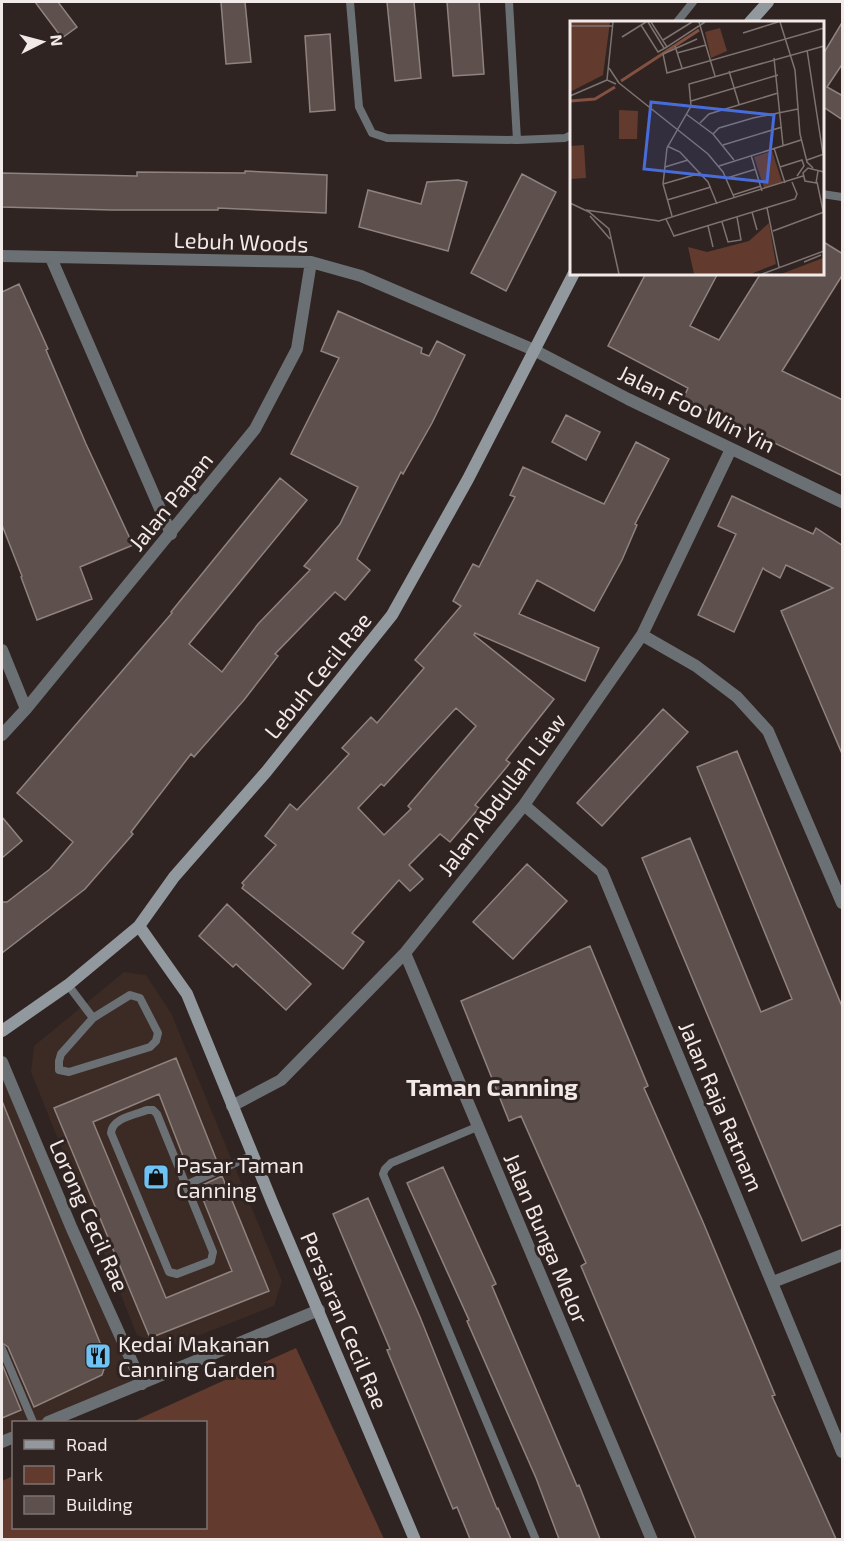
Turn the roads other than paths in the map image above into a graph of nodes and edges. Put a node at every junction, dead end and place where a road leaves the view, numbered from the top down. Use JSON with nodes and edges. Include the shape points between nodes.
{"nodes":[{"id":1,"x":350,"y":2,"type":"edge"},
{"id":2,"x":509,"y":2,"type":"edge"},
{"id":3,"x":693,"y":2,"type":"edge"},
{"id":4,"x":768,"y":2,"type":"edge"},
{"id":5,"x":678,"y":21,"type":"edge"},
{"id":6,"x":751,"y":21,"type":"edge"},
{"id":7,"x":570,"y":136,"type":"edge"},
{"id":8,"x":517,"y":140,"type":"junction"},
{"id":9,"x":823,"y":194,"type":"edge"},
{"id":10,"x":843,"y":197,"type":"edge"},
{"id":11,"x":2,"y":256,"type":"edge"},
{"id":12,"x":51,"y":258,"type":"junction"},
{"id":13,"x":311,"y":262,"type":"junction"},
{"id":14,"x":573,"y":274,"type":"edge"},
{"id":15,"x":534,"y":350,"type":"junction"},
{"id":16,"x":731,"y":449,"type":"junction"},
{"id":17,"x":843,"y":502,"type":"edge"},
{"id":18,"x":171,"y":534,"type":"junction"},
{"id":19,"x":642,"y":635,"type":"junction"},
{"id":20,"x":2,"y":650,"type":"edge"},
{"id":21,"x":26,"y":709,"type":"junction"},
{"id":22,"x":2,"y":735,"type":"edge"},
{"id":23,"x":524,"y":805,"type":"junction"},
{"id":24,"x":843,"y":903,"type":"edge"},
{"id":25,"x":140,"y":926,"type":"junction"},
{"id":26,"x":405,"y":952,"type":"junction"},
{"id":27,"x":69,"y":985,"type":"junction"},
{"id":28,"x":93,"y":1018,"type":"junction"},
{"id":29,"x":2,"y":1031,"type":"edge"},
{"id":30,"x":2,"y":1062,"type":"edge"},
{"id":31,"x":232,"y":1106,"type":"junction"},
{"id":32,"x":477,"y":1127,"type":"junction"},
{"id":33,"x":253,"y":1155,"type":"junction"},
{"id":34,"x":186,"y":1185,"type":"junction"},
{"id":35,"x":843,"y":1256,"type":"edge"},
{"id":36,"x":773,"y":1282,"type":"junction"},
{"id":37,"x":319,"y":1310,"type":"junction"},
{"id":38,"x":2,"y":1349,"type":"edge"},
{"id":39,"x":142,"y":1384,"type":"junction"},
{"id":40,"x":33,"y":1421,"type":"edge"},
{"id":41,"x":50,"y":1421,"type":"edge"},
{"id":42,"x":843,"y":1452,"type":"edge"},
{"id":43,"x":415,"y":1539,"type":"edge"},
{"id":44,"x":536,"y":1539,"type":"edge"},
{"id":45,"x":652,"y":1539,"type":"edge"}],
"edges":[{"from":1,"to":8,"type":"lane","via":[[359,107],[372,133],[387,138]]},
{"from":2,"to":8,"type":"lane"},
{"from":3,"to":5,"type":"lane"},
{"from":4,"to":6,"type":"street"},
{"from":7,"to":8,"type":"lane"},
{"from":9,"to":10,"type":"lane"},
{"from":11,"to":12,"type":"street","name":"Lebuh Woods"},
{"from":12,"to":13,"type":"street","name":"Lebuh Woods"},
{"from":12,"to":18,"type":"street"},
{"from":13,"to":15,"type":"street","name":"Lebuh Woods","via":[[361,276]]},
{"from":13,"to":18,"type":"street","name":"Jalan Papan","via":[[292,359],[255,429]]},
{"from":14,"to":15,"type":"street","name":"Lebuh Cecil Rae"},
{"from":15,"to":16,"type":"street","name":"Jalan Foo Win Yin"},
{"from":15,"to":25,"type":"street","name":"Lebuh Cecil Rae","via":[[392,615],[267,772],[174,878]]},
{"from":16,"to":17,"type":"street","name":"Jalan Foo Win Yin"},
{"from":16,"to":19,"type":"street","name":"Jalan Abdullah Liew"},
{"from":18,"to":21,"type":"street","name":"Jalan Papan"},
{"from":19,"to":23,"type":"street","name":"Jalan Abdullah Liew"},
{"from":19,"to":24,"type":"street","via":[[696,666],[737,696],[768,731]]},
{"from":20,"to":21,"type":"street"},
{"from":21,"to":22,"type":"street","name":"Jalan Papan"},
{"from":23,"to":26,"type":"street","name":"Jalan Abdullah Liew"},
{"from":23,"to":36,"type":"street","name":"Jalan Raja Ratnam","via":[[602,872]]},
{"from":25,"to":27,"type":"street","name":"Lebuh Cecil Rae"},
{"from":25,"to":31,"type":"street","name":"Persiaran Cecil Rae","via":[[187,994]]},
{"from":26,"to":31,"type":"street","name":"Jalan Abdullah Liew","via":[[281,1080]]},
{"from":26,"to":32,"type":"street","name":"Jalan Bunga Melor"},
{"from":27,"to":28,"type":"lane"},
{"from":27,"to":29,"type":"street","name":"Lebuh Cecil Rae"},
{"from":28,"to":28,"type":"lane","via":[[136,995],[158,1033],[156,1041],[150,1047],[74,1071],[59,1070],[61,1054]]},
{"from":30,"to":39,"type":"street","name":"Lorong Cecil Rae"},
{"from":31,"to":33,"type":"street","name":"Persiaran Cecil Rae"},
{"from":32,"to":44,"type":"lane","via":[[391,1163],[383,1174]]},
{"from":32,"to":45,"type":"street","name":"Jalan Bunga Melor"},
{"from":33,"to":34,"type":"lane"},
{"from":33,"to":37,"type":"street","name":"Persiaran Cecil Rae"},
{"from":34,"to":34,"type":"lane","via":[[213,1257],[172,1274],[111,1133],[115,1122],[153,1110]]},
{"from":35,"to":36,"type":"street"},
{"from":36,"to":42,"type":"street","name":"Jalan Raja Ratnam"},
{"from":37,"to":39,"type":"street"},
{"from":37,"to":43,"type":"street","name":"Persiaran Cecil Rae"},
{"from":38,"to":40,"type":"lane"},
{"from":39,"to":41,"type":"street"}]}
